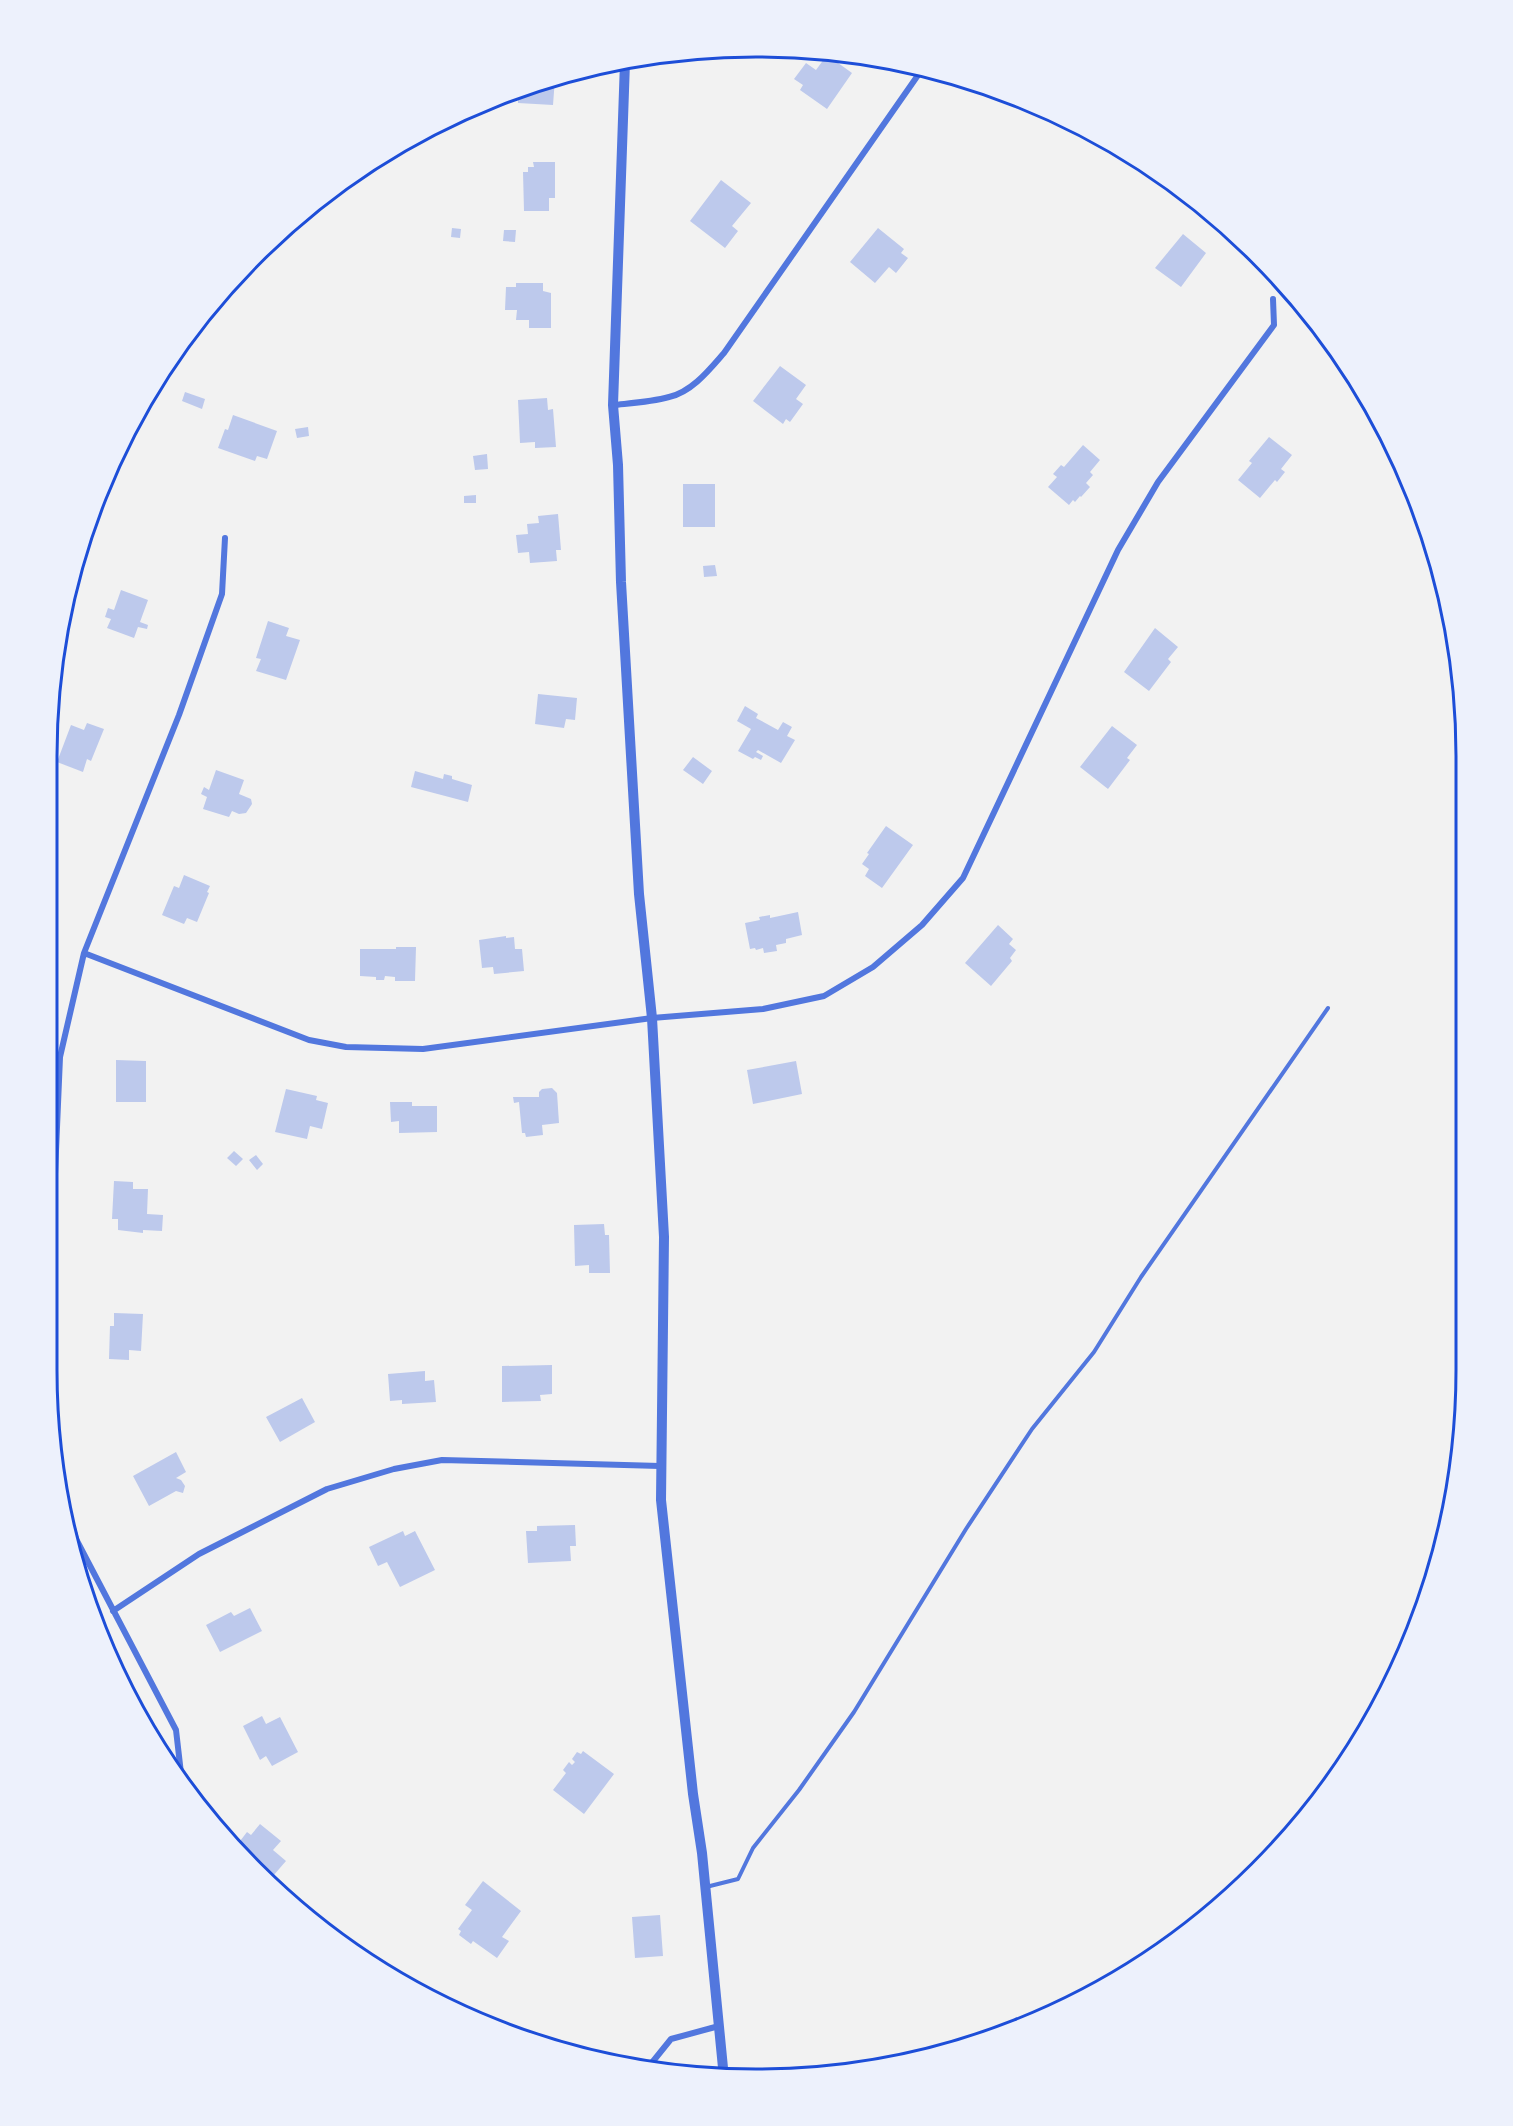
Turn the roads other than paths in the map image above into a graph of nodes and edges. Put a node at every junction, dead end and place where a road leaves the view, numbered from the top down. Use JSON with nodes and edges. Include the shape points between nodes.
{"nodes":[{"id":1,"x":625,"y":69,"type":"edge"},
{"id":2,"x":917,"y":76,"type":"edge"},
{"id":3,"x":1274,"y":299,"type":"dead end"},
{"id":4,"x":613,"y":405,"type":"junction"},
{"id":5,"x":225,"y":537,"type":"dead end"},
{"id":6,"x":84,"y":953,"type":"junction"},
{"id":7,"x":1328,"y":1008,"type":"dead end"},
{"id":8,"x":652,"y":1018,"type":"junction"},
{"id":9,"x":57,"y":1127,"type":"edge"},
{"id":10,"x":660,"y":1466,"type":"junction"},
{"id":11,"x":80,"y":1547,"type":"edge"},
{"id":12,"x":113,"y":1611,"type":"junction"},
{"id":13,"x":180,"y":1765,"type":"edge"},
{"id":14,"x":705,"y":1887,"type":"junction"},
{"id":15,"x":719,"y":2026,"type":"junction"},
{"id":16,"x":653,"y":2061,"type":"edge"},
{"id":17,"x":723,"y":2068,"type":"edge"}],
"edges":[{"from":1,"to":4,"type":"street"},
{"from":2,"to":4,"type":"street","via":[[724,353],[706,373],[672,397]]},
{"from":3,"to":8,"type":"street","via":[[1274,325],[1158,482],[1118,550],[963,878],[922,925],[873,967],[824,996],[763,1009]]},
{"from":4,"to":8,"type":"street","via":[[638,883]]},
{"from":5,"to":6,"type":"street","via":[[222,594],[180,715]]},
{"from":6,"to":8,"type":"street","via":[[309,1040],[346,1047],[423,1049]]},
{"from":6,"to":9,"type":"street","via":[[60,1057]]},
{"from":7,"to":14,"type":"lane","via":[[1141,1276],[1094,1352],[1032,1429],[854,1712],[753,1848],[738,1879]]},
{"from":8,"to":10,"type":"street","via":[[664,1237]]},
{"from":10,"to":12,"type":"street","via":[[442,1460],[394,1469],[327,1488],[199,1554]]},
{"from":10,"to":14,"type":"street"},
{"from":11,"to":12,"type":"street"},
{"from":12,"to":13,"type":"street","via":[[176,1730]]},
{"from":14,"to":15,"type":"street"},
{"from":15,"to":16,"type":"street","via":[[671,2039]]},
{"from":15,"to":17,"type":"street"}]}
